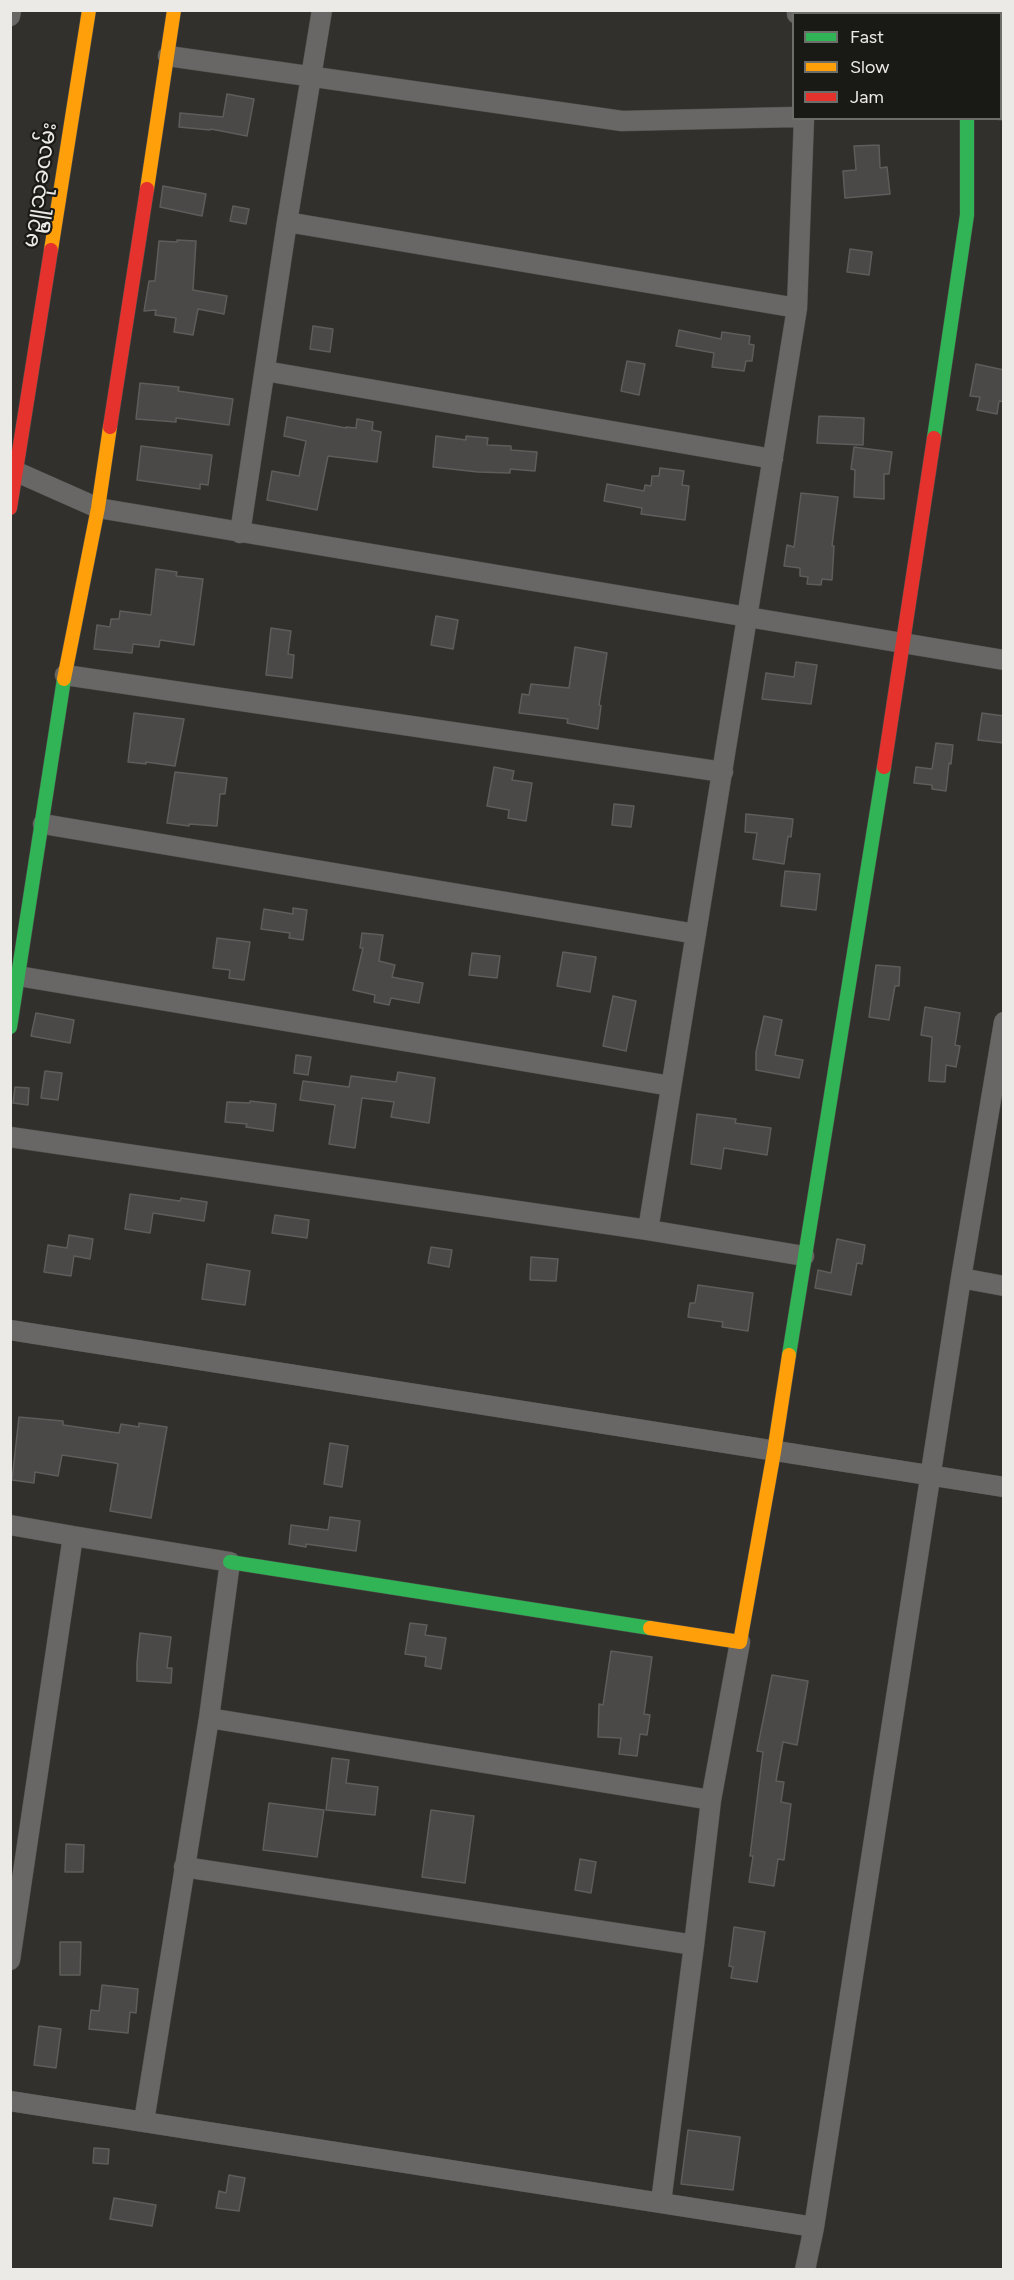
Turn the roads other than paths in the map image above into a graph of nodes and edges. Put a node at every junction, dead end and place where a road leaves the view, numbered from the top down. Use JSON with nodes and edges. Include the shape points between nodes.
{"nodes":[{"id":1,"x":11,"y":10,"type":"edge"},
{"id":2,"x":89,"y":10,"type":"edge"},
{"id":3,"x":174,"y":10,"type":"edge"},
{"id":4,"x":322,"y":10,"type":"edge"},
{"id":5,"x":10,"y":16,"type":"edge"},
{"id":6,"x":168,"y":56,"type":"junction"},
{"id":7,"x":312,"y":76,"type":"junction"},
{"id":8,"x":792,"y":117,"type":"edge"},
{"id":9,"x":804,"y":120,"type":"edge"},
{"id":10,"x":968,"y":120,"type":"edge"},
{"id":11,"x":287,"y":222,"type":"junction"},
{"id":12,"x":797,"y":308,"type":"junction"},
{"id":13,"x":264,"y":371,"type":"junction"},
{"id":14,"x":773,"y":459,"type":"junction"},
{"id":15,"x":14,"y":469,"type":"edge"},
{"id":16,"x":10,"y":508,"type":"edge"},
{"id":17,"x":98,"y":508,"type":"junction"},
{"id":18,"x":240,"y":533,"type":"junction"},
{"id":19,"x":747,"y":616,"type":"junction"},
{"id":20,"x":904,"y":644,"type":"junction"},
{"id":21,"x":1004,"y":660,"type":"edge"},
{"id":22,"x":65,"y":675,"type":"junction"},
{"id":23,"x":723,"y":772,"type":"junction"},
{"id":24,"x":43,"y":824,"type":"junction"},
{"id":25,"x":696,"y":934,"type":"junction"},
{"id":26,"x":18,"y":976,"type":"junction"},
{"id":27,"x":1004,"y":1022,"type":"edge"},
{"id":28,"x":10,"y":1028,"type":"edge"},
{"id":29,"x":671,"y":1086,"type":"junction"},
{"id":30,"x":10,"y":1137,"type":"edge"},
{"id":31,"x":648,"y":1230,"type":"junction"},
{"id":32,"x":804,"y":1256,"type":"junction"},
{"id":33,"x":961,"y":1278,"type":"junction"},
{"id":34,"x":1004,"y":1286,"type":"edge"},
{"id":35,"x":10,"y":1330,"type":"edge"},
{"id":36,"x":774,"y":1452,"type":"junction"},
{"id":37,"x":930,"y":1477,"type":"junction"},
{"id":38,"x":1004,"y":1487,"type":"edge"},
{"id":39,"x":10,"y":1525,"type":"edge"},
{"id":40,"x":73,"y":1536,"type":"junction"},
{"id":41,"x":230,"y":1563,"type":"junction"},
{"id":42,"x":740,"y":1642,"type":"junction"},
{"id":43,"x":209,"y":1718,"type":"junction"},
{"id":44,"x":711,"y":1800,"type":"junction"},
{"id":45,"x":184,"y":1867,"type":"junction"},
{"id":46,"x":694,"y":1945,"type":"junction"},
{"id":47,"x":10,"y":1960,"type":"edge"},
{"id":48,"x":10,"y":2101,"type":"edge"},
{"id":49,"x":144,"y":2121,"type":"junction"},
{"id":50,"x":661,"y":2202,"type":"junction"},
{"id":51,"x":813,"y":2227,"type":"junction"},
{"id":52,"x":805,"y":2270,"type":"edge"}],
"edges":[{"from":1,"to":5,"type":"street"},
{"from":2,"to":15,"type":"street","name":"မဥ္ဇူသုခလမ်း"},
{"from":3,"to":6,"type":"street"},
{"from":4,"to":7,"type":"street"},
{"from":6,"to":7,"type":"street"},
{"from":6,"to":17,"type":"street"},
{"from":7,"to":8,"type":"street","via":[[622,121]]},
{"from":7,"to":11,"type":"street"},
{"from":9,"to":12,"type":"street"},
{"from":10,"to":20,"type":"street","via":[[967,215]]},
{"from":11,"to":12,"type":"street"},
{"from":11,"to":13,"type":"street"},
{"from":12,"to":14,"type":"street"},
{"from":13,"to":14,"type":"street"},
{"from":13,"to":18,"type":"street"},
{"from":14,"to":19,"type":"street"},
{"from":15,"to":16,"type":"street","name":"မဥ္ဇူသုခလမ်း"},
{"from":15,"to":17,"type":"street"},
{"from":17,"to":18,"type":"street"},
{"from":17,"to":22,"type":"street"},
{"from":18,"to":19,"type":"street"},
{"from":19,"to":20,"type":"street"},
{"from":19,"to":23,"type":"street"},
{"from":20,"to":21,"type":"street"},
{"from":20,"to":32,"type":"street"},
{"from":22,"to":23,"type":"street"},
{"from":22,"to":24,"type":"street"},
{"from":23,"to":25,"type":"street"},
{"from":24,"to":25,"type":"street"},
{"from":24,"to":26,"type":"street"},
{"from":25,"to":29,"type":"street"},
{"from":26,"to":28,"type":"street"},
{"from":26,"to":29,"type":"street"},
{"from":27,"to":33,"type":"street"},
{"from":29,"to":31,"type":"street"},
{"from":30,"to":31,"type":"street"},
{"from":31,"to":32,"type":"street"},
{"from":32,"to":36,"type":"street"},
{"from":33,"to":34,"type":"street"},
{"from":33,"to":37,"type":"street"},
{"from":35,"to":36,"type":"street"},
{"from":36,"to":37,"type":"street"},
{"from":36,"to":42,"type":"street"},
{"from":37,"to":38,"type":"street"},
{"from":37,"to":51,"type":"street"},
{"from":39,"to":40,"type":"street"},
{"from":40,"to":41,"type":"street"},
{"from":40,"to":47,"type":"street"},
{"from":41,"to":42,"type":"street"},
{"from":41,"to":43,"type":"street"},
{"from":42,"to":44,"type":"street"},
{"from":43,"to":44,"type":"street"},
{"from":43,"to":45,"type":"street"},
{"from":44,"to":46,"type":"street"},
{"from":45,"to":46,"type":"street"},
{"from":45,"to":49,"type":"street"},
{"from":46,"to":50,"type":"street"},
{"from":48,"to":49,"type":"street"},
{"from":49,"to":50,"type":"street"},
{"from":50,"to":51,"type":"street"},
{"from":51,"to":52,"type":"street"}]}
